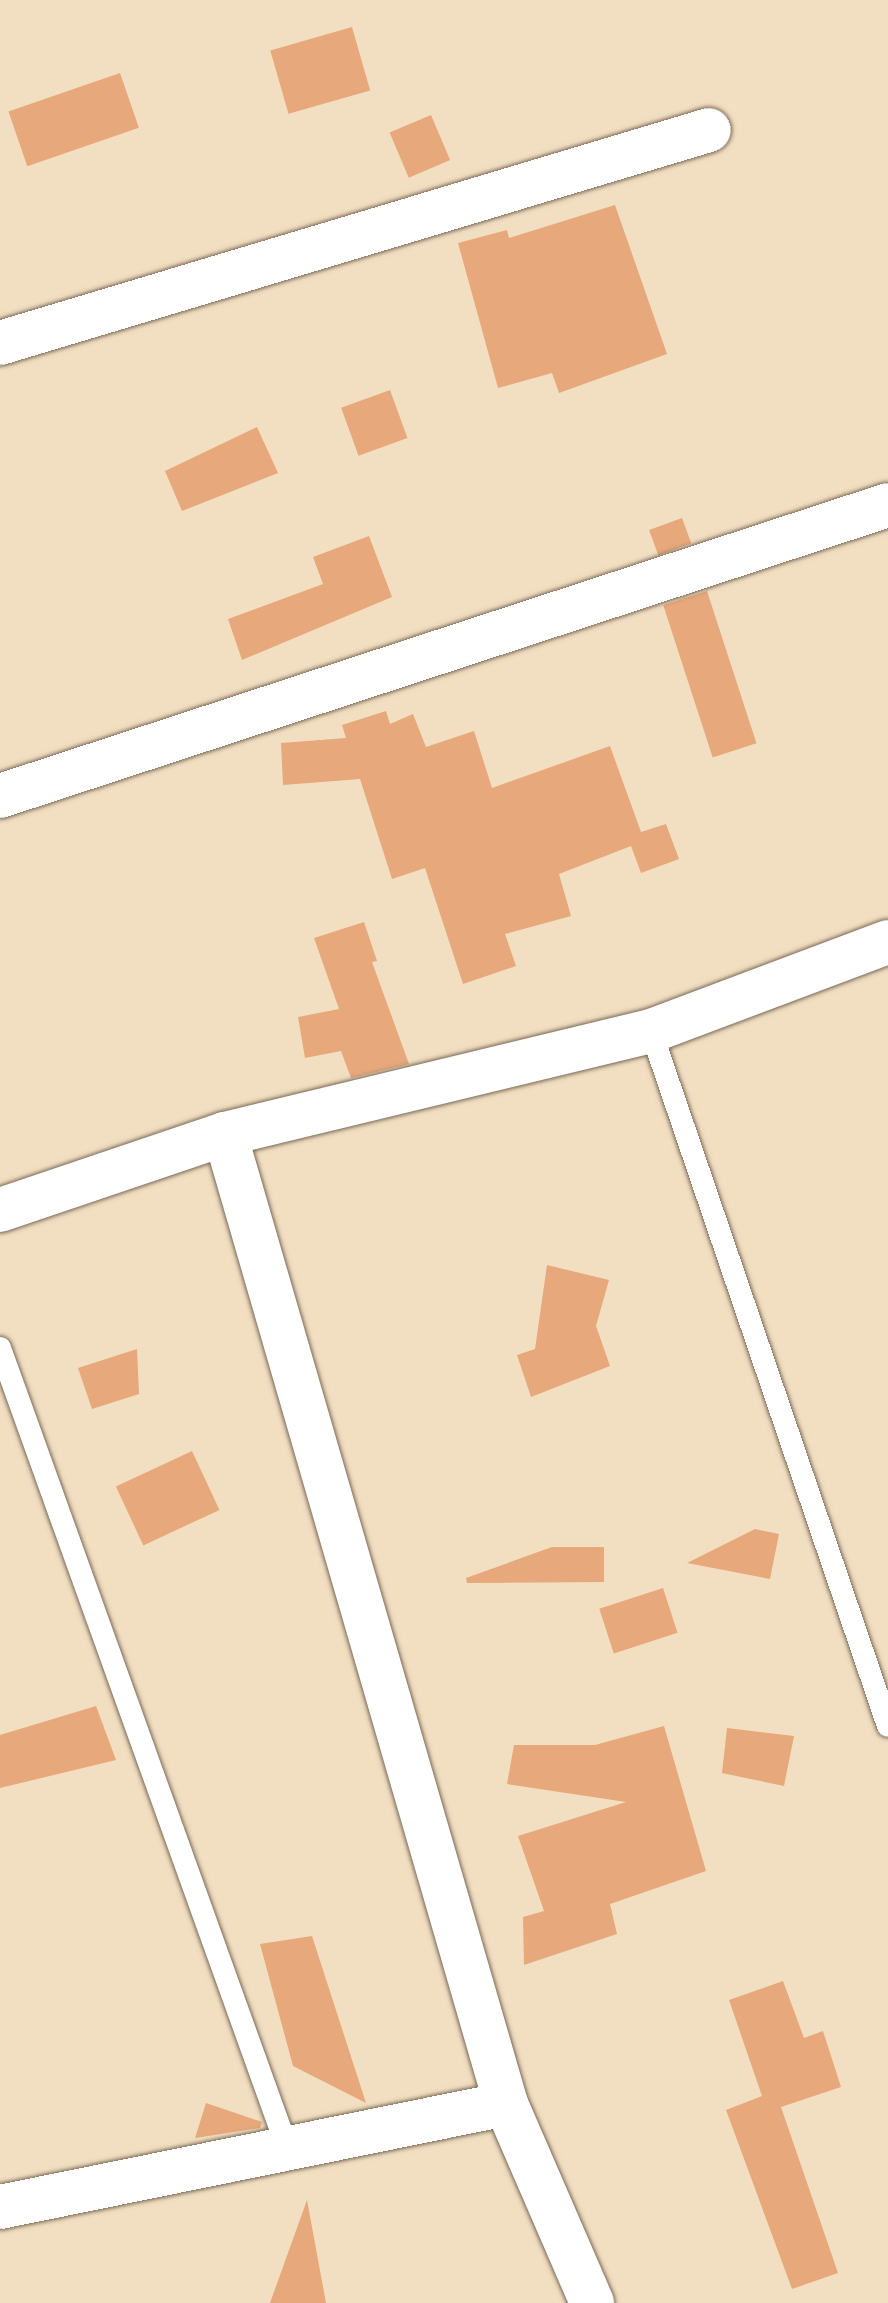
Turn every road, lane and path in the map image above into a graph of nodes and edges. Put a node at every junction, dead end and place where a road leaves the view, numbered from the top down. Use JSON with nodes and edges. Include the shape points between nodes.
{"nodes":[{"id":1,"x":709,"y":130,"type":"dead end"},
{"id":2,"x":0,"y":343,"type":"edge"},
{"id":3,"x":888,"y":505,"type":"edge"},
{"id":4,"x":0,"y":796,"type":"edge"},
{"id":5,"x":888,"y":942,"type":"edge"},
{"id":6,"x":651,"y":1031,"type":"junction"},
{"id":7,"x":225,"y":1134,"type":"junction"},
{"id":8,"x":0,"y":1210,"type":"edge"},
{"id":9,"x":0,"y":1348,"type":"edge"},
{"id":10,"x":888,"y":1726,"type":"edge"},
{"id":11,"x":506,"y":2104,"type":"junction"},
{"id":12,"x":288,"y":2150,"type":"junction"},
{"id":13,"x":0,"y":2207,"type":"edge"},
{"id":14,"x":592,"y":2303,"type":"edge"}],
"edges":[{"from":1,"to":2,"type":"street"},
{"from":3,"to":4,"type":"street"},
{"from":5,"to":6,"type":"street"},
{"from":6,"to":7,"type":"street"},
{"from":6,"to":10,"type":"lane"},
{"from":7,"to":8,"type":"street"},
{"from":7,"to":11,"type":"street"},
{"from":9,"to":12,"type":"lane"},
{"from":11,"to":12,"type":"street"},
{"from":11,"to":14,"type":"street"},
{"from":12,"to":13,"type":"street"}]}
